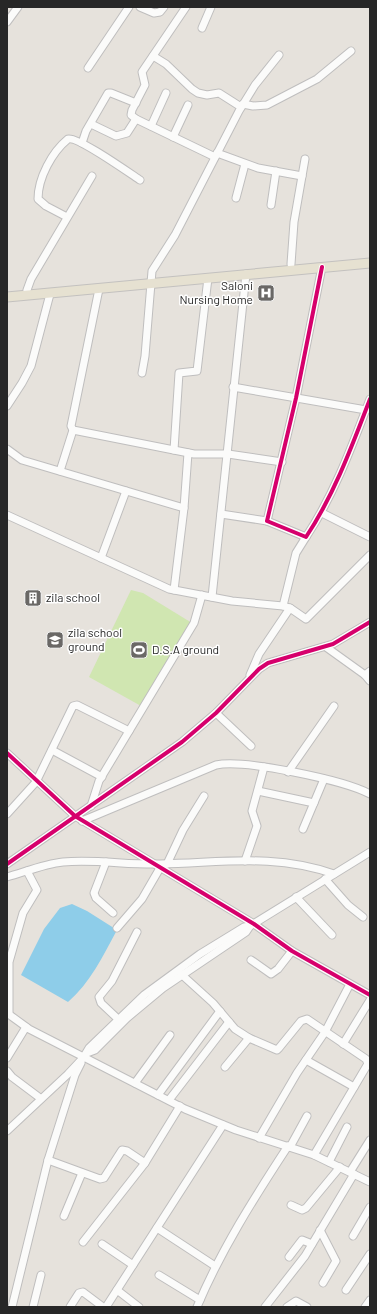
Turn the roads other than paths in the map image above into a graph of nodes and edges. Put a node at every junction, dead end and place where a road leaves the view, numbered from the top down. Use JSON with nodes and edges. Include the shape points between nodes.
{"nodes":[{"id":1,"x":18,"y":7,"type":"edge"},
{"id":2,"x":129,"y":7,"type":"edge"},
{"id":3,"x":140,"y":7,"type":"edge"},
{"id":4,"x":164,"y":7,"type":"edge"},
{"id":5,"x":186,"y":7,"type":"edge"},
{"id":6,"x":211,"y":7,"type":"edge"},
{"id":7,"x":7,"y":22,"type":"edge"},
{"id":8,"x":202,"y":28,"type":"dead end"},
{"id":9,"x":351,"y":51,"type":"dead end"},
{"id":10,"x":279,"y":55,"type":"dead end"},
{"id":11,"x":153,"y":56,"type":"junction"},
{"id":12,"x":88,"y":68,"type":"dead end"},
{"id":13,"x":166,"y":93,"type":"dead end"},
{"id":14,"x":136,"y":103,"type":"junction"},
{"id":15,"x":188,"y":105,"type":"dead end"},
{"id":16,"x":242,"y":105,"type":"junction"},
{"id":17,"x":136,"y":119,"type":"junction"},
{"id":18,"x":90,"y":124,"type":"junction"},
{"id":19,"x":151,"y":126,"type":"junction"},
{"id":20,"x":173,"y":137,"type":"junction"},
{"id":21,"x":82,"y":143,"type":"junction"},
{"id":22,"x":216,"y":155,"type":"junction"},
{"id":23,"x":305,"y":160,"type":"dead end"},
{"id":24,"x":245,"y":164,"type":"junction"},
{"id":25,"x":276,"y":171,"type":"junction"},
{"id":26,"x":92,"y":176,"type":"dead end"},
{"id":27,"x":302,"y":176,"type":"junction"},
{"id":28,"x":140,"y":180,"type":"dead end"},
{"id":29,"x":236,"y":198,"type":"dead end"},
{"id":30,"x":271,"y":205,"type":"dead end"},
{"id":31,"x":67,"y":217,"type":"junction"},
{"id":32,"x":370,"y":257,"type":"edge"},
{"id":33,"x":370,"y":263,"type":"edge"},
{"id":34,"x":291,"y":264,"type":"junction"},
{"id":35,"x":322,"y":267,"type":"junction"},
{"id":36,"x":246,"y":274,"type":"junction"},
{"id":37,"x":208,"y":278,"type":"junction"},
{"id":38,"x":151,"y":280,"type":"junction"},
{"id":39,"x":99,"y":289,"type":"junction"},
{"id":40,"x":27,"y":290,"type":"junction"},
{"id":41,"x":7,"y":291,"type":"edge"},
{"id":42,"x":50,"y":294,"type":"junction"},
{"id":43,"x":7,"y":297,"type":"edge"},
{"id":44,"x":142,"y":373,"type":"dead end"},
{"id":45,"x":233,"y":387,"type":"junction"},
{"id":46,"x":296,"y":398,"type":"junction"},
{"id":47,"x":370,"y":399,"type":"edge"},
{"id":48,"x":7,"y":406,"type":"edge"},
{"id":49,"x":366,"y":410,"type":"junction"},
{"id":50,"x":73,"y":430,"type":"junction"},
{"id":51,"x":7,"y":449,"type":"edge"},
{"id":52,"x":174,"y":450,"type":"junction"},
{"id":53,"x":188,"y":453,"type":"junction"},
{"id":54,"x":228,"y":454,"type":"junction"},
{"id":55,"x":282,"y":462,"type":"junction"},
{"id":56,"x":60,"y":471,"type":"junction"},
{"id":57,"x":126,"y":491,"type":"junction"},
{"id":58,"x":184,"y":508,"type":"junction"},
{"id":59,"x":322,"y":513,"type":"junction"},
{"id":60,"x":221,"y":514,"type":"junction"},
{"id":61,"x":7,"y":515,"type":"edge"},
{"id":62,"x":267,"y":521,"type":"junction"},
{"id":63,"x":306,"y":537,"type":"junction"},
{"id":64,"x":370,"y":537,"type":"edge"},
{"id":65,"x":370,"y":555,"type":"edge"},
{"id":66,"x":101,"y":558,"type":"junction"},
{"id":67,"x":174,"y":590,"type":"junction"},
{"id":68,"x":202,"y":595,"type":"junction"},
{"id":69,"x":212,"y":597,"type":"junction"},
{"id":70,"x":283,"y":606,"type":"junction"},
{"id":71,"x":290,"y":608,"type":"junction"},
{"id":72,"x":370,"y":622,"type":"edge"},
{"id":73,"x":326,"y":647,"type":"junction"},
{"id":74,"x":367,"y":673,"type":"edge"},
{"id":75,"x":249,"y":679,"type":"junction"},
{"id":76,"x":370,"y":681,"type":"edge"},
{"id":77,"x":334,"y":706,"type":"dead end"},
{"id":78,"x":216,"y":714,"type":"junction"},
{"id":79,"x":129,"y":732,"type":"junction"},
{"id":80,"x":251,"y":746,"type":"dead end"},
{"id":81,"x":52,"y":750,"type":"junction"},
{"id":82,"x":7,"y":753,"type":"edge"},
{"id":83,"x":264,"y":767,"type":"junction"},
{"id":84,"x":288,"y":772,"type":"junction"},
{"id":85,"x":102,"y":777,"type":"junction"},
{"id":86,"x":324,"y":779,"type":"junction"},
{"id":87,"x":36,"y":782,"type":"junction"},
{"id":88,"x":258,"y":791,"type":"junction"},
{"id":89,"x":368,"y":791,"type":"edge"},
{"id":90,"x":204,"y":796,"type":"dead end"},
{"id":91,"x":314,"y":803,"type":"junction"},
{"id":92,"x":91,"y":806,"type":"junction"},
{"id":93,"x":7,"y":814,"type":"edge"},
{"id":94,"x":75,"y":816,"type":"junction"},
{"id":95,"x":82,"y":821,"type":"junction"},
{"id":96,"x":303,"y":829,"type":"dead end"},
{"id":97,"x":370,"y":852,"type":"edge"},
{"id":98,"x":245,"y":860,"type":"junction"},
{"id":99,"x":106,"y":862,"type":"junction"},
{"id":100,"x":7,"y":864,"type":"edge"},
{"id":101,"x":160,"y":866,"type":"junction"},
{"id":102,"x":28,"y":871,"type":"junction"},
{"id":103,"x":334,"y":874,"type":"junction"},
{"id":104,"x":7,"y":876,"type":"edge"},
{"id":105,"x":325,"y":879,"type":"junction"},
{"id":106,"x":296,"y":897,"type":"junction"},
{"id":107,"x":113,"y":913,"type":"dead end"},
{"id":108,"x":363,"y":917,"type":"dead end"},
{"id":109,"x":252,"y":925,"type":"junction"},
{"id":110,"x":118,"y":928,"type":"dead end"},
{"id":111,"x":138,"y":932,"type":"dead end"},
{"id":112,"x":332,"y":935,"type":"dead end"},
{"id":113,"x":292,"y":951,"type":"junction"},
{"id":114,"x":251,"y":960,"type":"dead end"},
{"id":115,"x":181,"y":974,"type":"junction"},
{"id":116,"x":350,"y":984,"type":"junction"},
{"id":117,"x":370,"y":995,"type":"edge"},
{"id":118,"x":370,"y":1000,"type":"edge"},
{"id":119,"x":220,"y":1011,"type":"junction"},
{"id":120,"x":8,"y":1014,"type":"edge"},
{"id":121,"x":118,"y":1019,"type":"junction"},
{"id":122,"x":229,"y":1022,"type":"junction"},
{"id":123,"x":26,"y":1027,"type":"junction"},
{"id":124,"x":325,"y":1032,"type":"junction"},
{"id":125,"x":170,"y":1035,"type":"dead end"},
{"id":126,"x":249,"y":1038,"type":"junction"},
{"id":127,"x":343,"y":1044,"type":"junction"},
{"id":128,"x":85,"y":1056,"type":"junction"},
{"id":129,"x":7,"y":1058,"type":"edge"},
{"id":130,"x":306,"y":1060,"type":"junction"},
{"id":131,"x":225,"y":1067,"type":"dead end"},
{"id":132,"x":7,"y":1071,"type":"edge"},
{"id":133,"x":135,"y":1083,"type":"junction"},
{"id":134,"x":354,"y":1087,"type":"junction"},
{"id":135,"x":158,"y":1095,"type":"junction"},
{"id":136,"x":40,"y":1098,"type":"junction"},
{"id":137,"x":168,"y":1100,"type":"junction"},
{"id":138,"x":180,"y":1106,"type":"junction"},
{"id":139,"x":307,"y":1116,"type":"dead end"},
{"id":140,"x":223,"y":1125,"type":"junction"},
{"id":141,"x":347,"y":1128,"type":"dead end"},
{"id":142,"x":8,"y":1129,"type":"edge"},
{"id":143,"x":259,"y":1138,"type":"junction"},
{"id":144,"x":370,"y":1140,"type":"edge"},
{"id":145,"x":289,"y":1146,"type":"junction"},
{"id":146,"x":314,"y":1155,"type":"junction"},
{"id":147,"x":48,"y":1160,"type":"junction"},
{"id":148,"x":329,"y":1162,"type":"junction"},
{"id":149,"x":145,"y":1163,"type":"junction"},
{"id":150,"x":340,"y":1167,"type":"junction"},
{"id":151,"x":82,"y":1173,"type":"junction"},
{"id":152,"x":352,"y":1173,"type":"junction"},
{"id":153,"x":370,"y":1182,"type":"edge"},
{"id":154,"x":291,"y":1205,"type":"dead end"},
{"id":155,"x":370,"y":1207,"type":"edge"},
{"id":156,"x":64,"y":1216,"type":"dead end"},
{"id":157,"x":157,"y":1228,"type":"junction"},
{"id":158,"x":320,"y":1230,"type":"junction"},
{"id":159,"x":353,"y":1236,"type":"dead end"},
{"id":160,"x":83,"y":1242,"type":"dead end"},
{"id":161,"x":102,"y":1244,"type":"dead end"},
{"id":162,"x":312,"y":1244,"type":"junction"},
{"id":163,"x":370,"y":1254,"type":"edge"},
{"id":164,"x":289,"y":1258,"type":"dead end"},
{"id":165,"x":133,"y":1266,"type":"junction"},
{"id":166,"x":215,"y":1266,"type":"junction"},
{"id":167,"x":41,"y":1275,"type":"dead end"},
{"id":168,"x":159,"y":1275,"type":"dead end"},
{"id":169,"x":323,"y":1283,"type":"dead end"},
{"id":170,"x":117,"y":1290,"type":"junction"},
{"id":171,"x":346,"y":1290,"type":"dead end"},
{"id":172,"x":370,"y":1300,"type":"edge"},
{"id":173,"x":199,"y":1304,"type":"edge"},
{"id":174,"x":12,"y":1307,"type":"edge"},
{"id":175,"x":33,"y":1307,"type":"edge"},
{"id":176,"x":70,"y":1307,"type":"edge"},
{"id":177,"x":104,"y":1307,"type":"edge"},
{"id":178,"x":139,"y":1307,"type":"edge"},
{"id":179,"x":265,"y":1307,"type":"edge"},
{"id":180,"x":287,"y":1307,"type":"edge"},
{"id":181,"x":307,"y":1307,"type":"edge"},
{"id":182,"x":365,"y":1307,"type":"edge"}],
"edges":[{"from":1,"to":7,"type":"street"},
{"from":2,"to":12,"type":"street"},
{"from":3,"to":4,"type":"street","via":[[154,13],[160,12]]},
{"from":5,"to":11,"type":"street"},
{"from":6,"to":8,"type":"street"},
{"from":9,"to":16,"type":"street","via":[[317,79],[267,104]]},
{"from":10,"to":16,"type":"street"},
{"from":11,"to":14,"type":"street","via":[[142,72],[145,85]]},
{"from":11,"to":16,"type":"street","via":[[166,64],[198,93],[219,93]]},
{"from":13,"to":19,"type":"street"},
{"from":14,"to":17,"type":"street","via":[[131,113]]},
{"from":14,"to":18,"type":"street","via":[[108,94]]},
{"from":15,"to":20,"type":"street"},
{"from":16,"to":22,"type":"street"},
{"from":17,"to":18,"type":"street","via":[[127,133],[116,136]]},
{"from":17,"to":19,"type":"street"},
{"from":18,"to":21,"type":"street"},
{"from":19,"to":20,"type":"street"},
{"from":20,"to":22,"type":"street"},
{"from":21,"to":28,"type":"street"},
{"from":21,"to":31,"type":"street","via":[[71,138],[63,143],[50,161],[38,192],[40,201]]},
{"from":22,"to":24,"type":"street"},
{"from":22,"to":38,"type":"street","via":[[175,235],[152,271]]},
{"from":23,"to":27,"type":"street"},
{"from":24,"to":25,"type":"street"},
{"from":24,"to":29,"type":"street"},
{"from":25,"to":27,"type":"street"},
{"from":25,"to":30,"type":"street"},
{"from":26,"to":31,"type":"street"},
{"from":27,"to":34,"type":"street","via":[[294,222]]},
{"from":31,"to":40,"type":"street","via":[[30,279]]},
{"from":32,"to":34,"type":"main road"},
{"from":33,"to":35,"type":"main road"},
{"from":34,"to":38,"type":"main road"},
{"from":35,"to":36,"type":"main road"},
{"from":35,"to":46,"type":"street"},
{"from":36,"to":37,"type":"main road"},
{"from":36,"to":45,"type":"street"},
{"from":37,"to":38,"type":"main road"},
{"from":37,"to":52,"type":"street","via":[[197,371],[179,373]]},
{"from":38,"to":39,"type":"main road"},
{"from":38,"to":40,"type":"main road"},
{"from":38,"to":44,"type":"street"},
{"from":39,"to":42,"type":"main road"},
{"from":39,"to":50,"type":"street","via":[[71,426]]},
{"from":40,"to":41,"type":"main road"},
{"from":42,"to":43,"type":"main road"},
{"from":42,"to":48,"type":"street","via":[[31,366]]},
{"from":45,"to":46,"type":"street"},
{"from":45,"to":54,"type":"street"},
{"from":46,"to":49,"type":"street"},
{"from":46,"to":55,"type":"street"},
{"from":47,"to":49,"type":"street"},
{"from":49,"to":59,"type":"street"},
{"from":50,"to":52,"type":"street"},
{"from":50,"to":56,"type":"street"},
{"from":51,"to":56,"type":"street","via":[[22,460]]},
{"from":52,"to":53,"type":"street"},
{"from":53,"to":54,"type":"street"},
{"from":53,"to":58,"type":"street"},
{"from":54,"to":55,"type":"street"},
{"from":54,"to":60,"type":"street"},
{"from":55,"to":62,"type":"street"},
{"from":56,"to":57,"type":"street"},
{"from":57,"to":58,"type":"street"},
{"from":57,"to":66,"type":"street"},
{"from":58,"to":67,"type":"street"},
{"from":59,"to":63,"type":"street"},
{"from":59,"to":64,"type":"street"},
{"from":60,"to":62,"type":"street"},
{"from":60,"to":69,"type":"street"},
{"from":61,"to":66,"type":"street"},
{"from":62,"to":63,"type":"street"},
{"from":63,"to":70,"type":"street","via":[[296,554]]},
{"from":65,"to":71,"type":"street","via":[[306,619]]},
{"from":66,"to":67,"type":"street"},
{"from":67,"to":68,"type":"street"},
{"from":68,"to":69,"type":"street"},
{"from":68,"to":79,"type":"street","via":[[194,623]]},
{"from":69,"to":70,"type":"street"},
{"from":70,"to":71,"type":"street"},
{"from":71,"to":75,"type":"street","via":[[259,654]]},
{"from":72,"to":73,"type":"street"},
{"from":73,"to":74,"type":"street"},
{"from":73,"to":75,"type":"street","via":[[268,663]]},
{"from":74,"to":76,"type":"street"},
{"from":75,"to":78,"type":"street"},
{"from":77,"to":84,"type":"street"},
{"from":78,"to":80,"type":"street"},
{"from":78,"to":92,"type":"street","via":[[182,742]]},
{"from":79,"to":81,"type":"street","via":[[75,704]]},
{"from":79,"to":85,"type":"street"},
{"from":81,"to":85,"type":"street"},
{"from":81,"to":87,"type":"street"},
{"from":82,"to":87,"type":"street"},
{"from":83,"to":84,"type":"street"},
{"from":83,"to":88,"type":"street"},
{"from":83,"to":95,"type":"street","via":[[234,762],[216,764]]},
{"from":84,"to":86,"type":"street"},
{"from":85,"to":92,"type":"street"},
{"from":86,"to":89,"type":"street"},
{"from":86,"to":91,"type":"street"},
{"from":87,"to":93,"type":"street"},
{"from":87,"to":94,"type":"street"},
{"from":88,"to":91,"type":"street"},
{"from":88,"to":98,"type":"street","via":[[252,811],[257,826]]},
{"from":90,"to":101,"type":"street"},
{"from":91,"to":96,"type":"street"},
{"from":92,"to":94,"type":"street"},
{"from":94,"to":95,"type":"street"},
{"from":94,"to":100,"type":"street"},
{"from":95,"to":101,"type":"street"},
{"from":97,"to":103,"type":"street"},
{"from":98,"to":101,"type":"street"},
{"from":98,"to":103,"type":"street","via":[[279,861]]},
{"from":99,"to":101,"type":"street"},
{"from":99,"to":102,"type":"street","via":[[61,863]]},
{"from":99,"to":107,"type":"street","via":[[94,893]]},
{"from":101,"to":109,"type":"street"},
{"from":101,"to":110,"type":"street","via":[[142,899]]},
{"from":102,"to":104,"type":"street"},
{"from":102,"to":120,"type":"street","via":[[37,890],[23,913],[9,962]]},
{"from":103,"to":105,"type":"street"},
{"from":105,"to":106,"type":"street"},
{"from":105,"to":108,"type":"street","via":[[348,905]]},
{"from":106,"to":109,"type":"street"},
{"from":106,"to":112,"type":"street"},
{"from":109,"to":113,"type":"street"},
{"from":109,"to":115,"type":"street","via":[[246,932]]},
{"from":109,"to":121,"type":"street","via":[[244,927],[173,973]]},
{"from":111,"to":121,"type":"street","via":[[112,981],[99,997],[101,1003]]},
{"from":113,"to":114,"type":"street","via":[[271,974]]},
{"from":113,"to":116,"type":"street"},
{"from":115,"to":119,"type":"street"},
{"from":115,"to":128,"type":"street","via":[[127,1018],[96,1050]]},
{"from":116,"to":117,"type":"street"},
{"from":116,"to":124,"type":"street"},
{"from":118,"to":127,"type":"street"},
{"from":119,"to":122,"type":"street"},
{"from":119,"to":135,"type":"street"},
{"from":120,"to":123,"type":"street"},
{"from":121,"to":128,"type":"street","via":[[89,1048]]},
{"from":122,"to":126,"type":"street"},
{"from":122,"to":137,"type":"street"},
{"from":123,"to":128,"type":"street"},
{"from":123,"to":129,"type":"street"},
{"from":124,"to":126,"type":"street","via":[[304,1019],[286,1042],[276,1050]]},
{"from":124,"to":127,"type":"street"},
{"from":124,"to":130,"type":"street"},
{"from":125,"to":133,"type":"street"},
{"from":126,"to":131,"type":"street"},
{"from":127,"to":134,"type":"street","via":[[367,1062]]},
{"from":128,"to":133,"type":"street"},
{"from":128,"to":136,"type":"street"},
{"from":128,"to":147,"type":"street","via":[[75,1075]]},
{"from":130,"to":134,"type":"street"},
{"from":130,"to":143,"type":"street"},
{"from":132,"to":136,"type":"street"},
{"from":133,"to":135,"type":"street"},
{"from":134,"to":146,"type":"street"},
{"from":135,"to":137,"type":"street"},
{"from":136,"to":142,"type":"street"},
{"from":137,"to":138,"type":"street"},
{"from":138,"to":140,"type":"street"},
{"from":138,"to":149,"type":"street"},
{"from":139,"to":145,"type":"street"},
{"from":140,"to":143,"type":"street"},
{"from":140,"to":157,"type":"street"},
{"from":141,"to":148,"type":"street"},
{"from":143,"to":145,"type":"street"},
{"from":144,"to":152,"type":"street"},
{"from":145,"to":146,"type":"street"},
{"from":145,"to":166,"type":"street","via":[[246,1210]]},
{"from":146,"to":148,"type":"street"},
{"from":147,"to":151,"type":"street"},
{"from":147,"to":174,"type":"street"},
{"from":148,"to":150,"type":"street"},
{"from":149,"to":151,"type":"street","via":[[122,1150],[102,1179]]},
{"from":149,"to":160,"type":"street"},
{"from":150,"to":152,"type":"street"},
{"from":150,"to":154,"type":"street","via":[[306,1208],[302,1210]]},
{"from":151,"to":156,"type":"street"},
{"from":152,"to":153,"type":"street"},
{"from":152,"to":158,"type":"street"},
{"from":155,"to":159,"type":"street"},
{"from":157,"to":165,"type":"street"},
{"from":157,"to":166,"type":"street"},
{"from":158,"to":162,"type":"street"},
{"from":158,"to":169,"type":"street","via":[[336,1261]]},
{"from":161,"to":165,"type":"street"},
{"from":162,"to":164,"type":"street","via":[[302,1240]]},
{"from":162,"to":179,"type":"street"},
{"from":163,"to":171,"type":"street"},
{"from":165,"to":170,"type":"street"},
{"from":166,"to":173,"type":"street"},
{"from":167,"to":175,"type":"street"},
{"from":168,"to":173,"type":"street"},
{"from":170,"to":177,"type":"street"},
{"from":170,"to":178,"type":"street"},
{"from":172,"to":182,"type":"street"},
{"from":176,"to":177,"type":"street","via":[[81,1292]]},
{"from":180,"to":181,"type":"street","via":[[296,1301]]}]}
